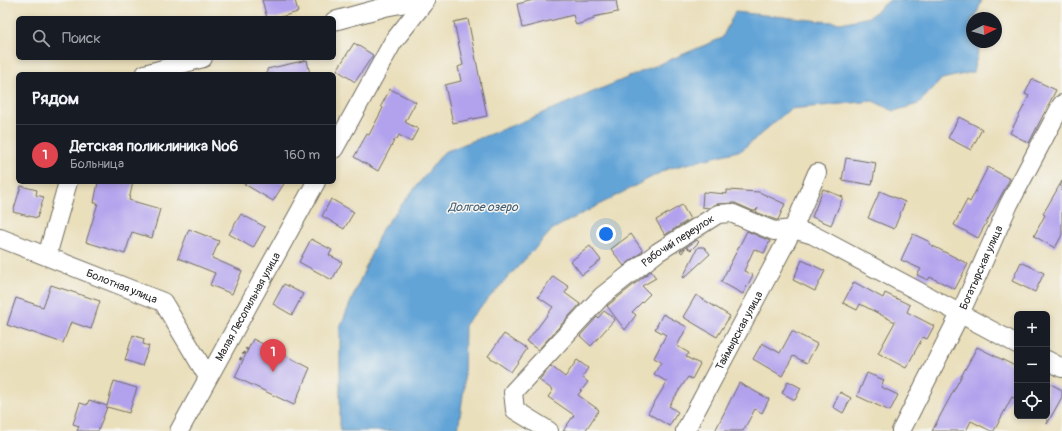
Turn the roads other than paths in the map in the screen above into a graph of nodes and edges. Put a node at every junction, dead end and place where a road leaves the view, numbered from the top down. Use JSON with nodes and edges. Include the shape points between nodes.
{"nodes":[{"id":1,"x":422,"y":0,"type":"edge"},
{"id":2,"x":426,"y":0,"type":"edge"},
{"id":3,"x":336,"y":20,"type":"edge"},
{"id":4,"x":196,"y":60,"type":"edge"},
{"id":5,"x":152,"y":72,"type":"edge"},
{"id":6,"x":1062,"y":104,"type":"edge"},
{"id":7,"x":336,"y":145,"type":"edge"},
{"id":8,"x":816,"y":173,"type":"dead end"},
{"id":9,"x":67,"y":184,"type":"edge"},
{"id":10,"x":315,"y":184,"type":"edge"},
{"id":11,"x":792,"y":229,"type":"junction"},
{"id":12,"x":0,"y":238,"type":"edge"},
{"id":13,"x":47,"y":256,"type":"junction"},
{"id":14,"x":960,"y":314,"type":"junction"},
{"id":15,"x":1014,"y":342,"type":"edge"},
{"id":16,"x":1050,"y":362,"type":"edge"},
{"id":17,"x":1062,"y":368,"type":"edge"},
{"id":18,"x":208,"y":377,"type":"junction"},
{"id":19,"x":179,"y":431,"type":"edge"},
{"id":20,"x":549,"y":431,"type":"edge"},
{"id":21,"x":685,"y":431,"type":"edge"},
{"id":22,"x":901,"y":431,"type":"edge"}],
"edges":[{"from":1,"to":3,"type":"street"},
{"from":2,"to":7,"type":"street","via":[[393,42]]},
{"from":4,"to":5,"type":"street"},
{"from":6,"to":14,"type":"street","name":"Богатырская улица","via":[[1009,204]]},
{"from":8,"to":11,"type":"street","name":"Таймырская улица"},
{"from":9,"to":13,"type":"street"},
{"from":10,"to":18,"type":"street","name":"Малая Лесопильная улица"},
{"from":11,"to":14,"type":"street","name":"Рабочий переулок","via":[[813,235]]},
{"from":11,"to":20,"type":"street","name":"Рабочий переулок","via":[[774,231],[731,213],[718,214],[658,252],[602,296],[513,392],[515,410]]},
{"from":11,"to":21,"type":"street","name":"Таймырская улица"},
{"from":12,"to":13,"type":"street","name":"Болотная улица"},
{"from":13,"to":18,"type":"street","name":"Болотная улица","via":[[163,302]]},
{"from":14,"to":15,"type":"street","name":"Рабочий переулок"},
{"from":14,"to":22,"type":"street","name":"Богатырская улица"},
{"from":16,"to":17,"type":"street"},
{"from":18,"to":19,"type":"street","name":"Малая Лесопильная улица"}]}
